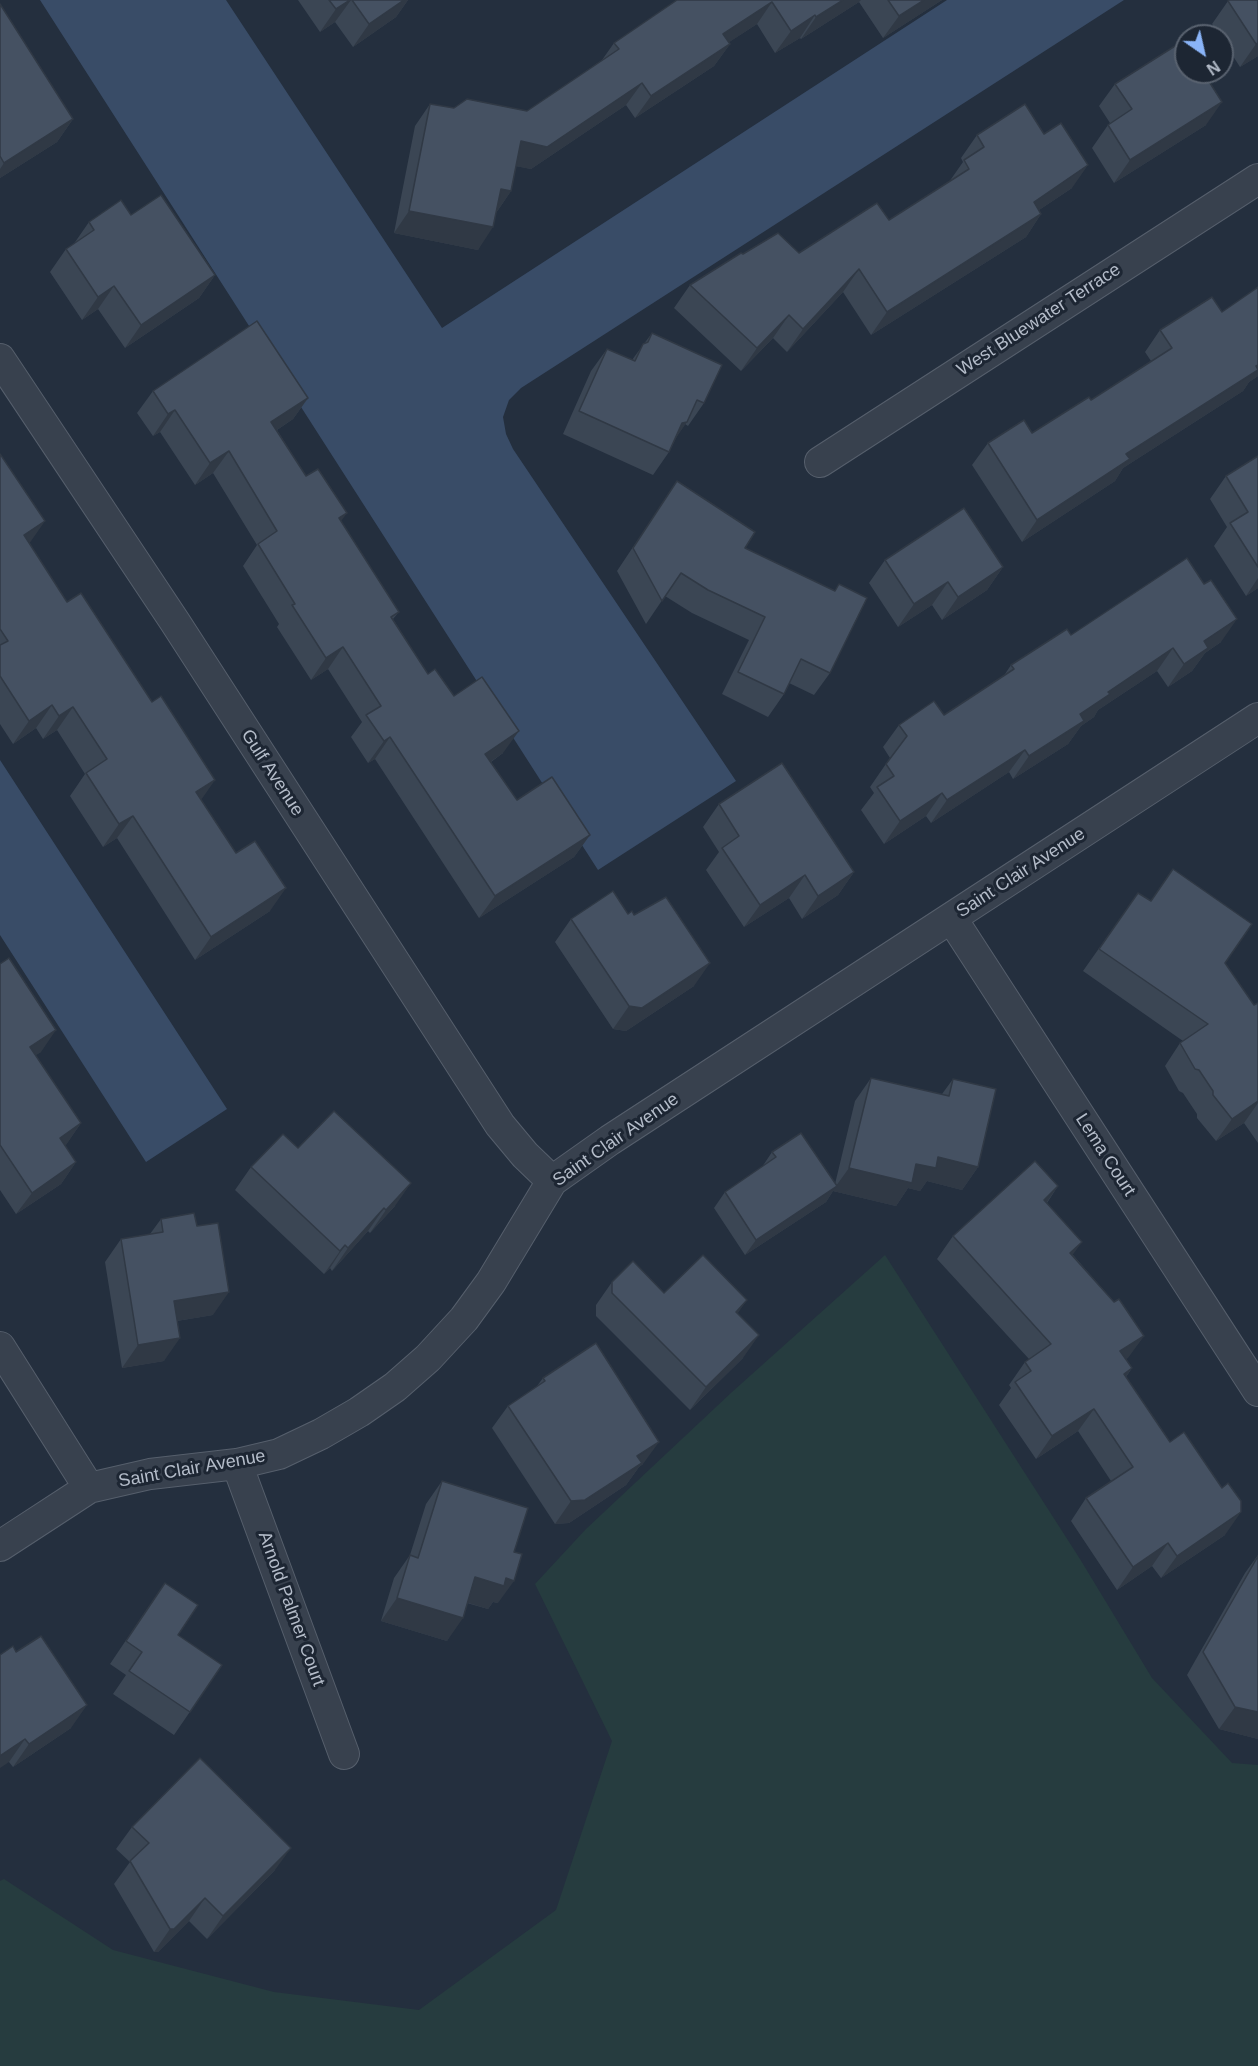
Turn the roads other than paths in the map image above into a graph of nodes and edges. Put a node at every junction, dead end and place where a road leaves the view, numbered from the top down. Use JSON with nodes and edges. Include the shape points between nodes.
{"nodes":[{"id":1,"x":1258,"y":179,"type":"edge"},
{"id":2,"x":0,"y":359,"type":"edge"},
{"id":3,"x":820,"y":462,"type":"dead end"},
{"id":4,"x":1258,"y":718,"type":"edge"},
{"id":5,"x":952,"y":919,"type":"junction"},
{"id":6,"x":552,"y":1181,"type":"junction"},
{"id":7,"x":0,"y":1347,"type":"edge"},
{"id":8,"x":1258,"y":1391,"type":"edge"},
{"id":9,"x":237,"y":1464,"type":"junction"},
{"id":10,"x":89,"y":1488,"type":"junction"},
{"id":11,"x":0,"y":1546,"type":"edge"},
{"id":12,"x":344,"y":1754,"type":"dead end"}],
"edges":[{"from":1,"to":3,"type":"street","name":"West Bluewater Terrace"},
{"from":2,"to":6,"type":"street","name":"Gulf Avenue","via":[[500,1125]]},
{"from":4,"to":5,"type":"street","name":"Saint Clair Avenue"},
{"from":5,"to":6,"type":"street","name":"Saint Clair Avenue"},
{"from":5,"to":8,"type":"street","name":"Lema Court"},
{"from":6,"to":9,"type":"street","name":"Saint Clair Avenue","via":[[491,1282],[428,1358],[395,1387],[321,1434],[279,1454]]},
{"from":7,"to":10,"type":"street"},
{"from":9,"to":10,"type":"street","name":"Saint Clair Avenue","via":[[150,1474]]},
{"from":9,"to":12,"type":"street","name":"Arnold Palmer Court"},
{"from":10,"to":11,"type":"street","name":"Saint Clair Avenue"}]}
